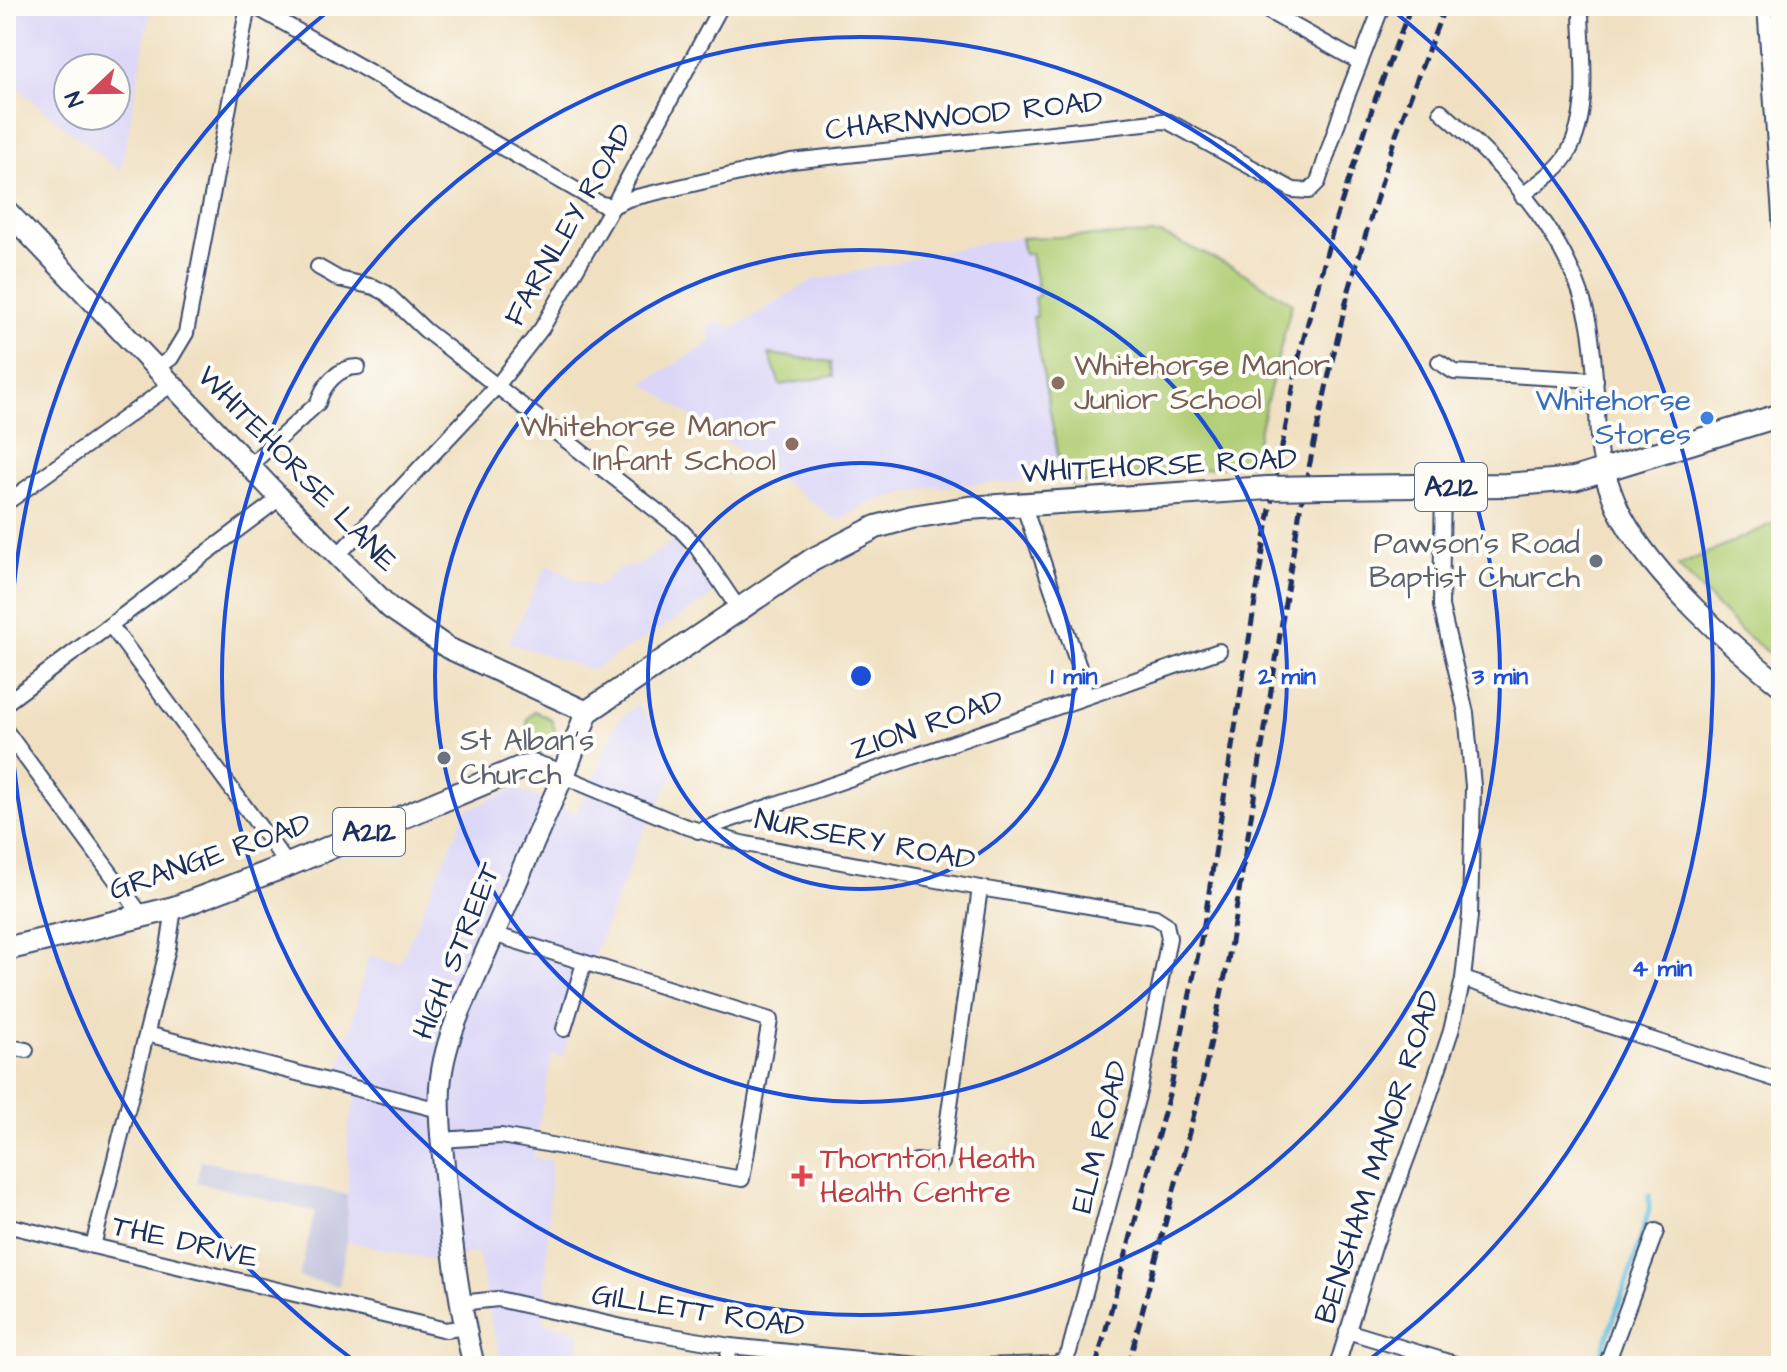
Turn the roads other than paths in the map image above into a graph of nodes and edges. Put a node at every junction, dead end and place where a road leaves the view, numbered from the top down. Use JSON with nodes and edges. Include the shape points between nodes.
{"nodes":[{"id":1,"x":248,"y":6,"type":"edge"},
{"id":2,"x":254,"y":6,"type":"edge"},
{"id":3,"x":721,"y":6,"type":"edge"},
{"id":4,"x":1259,"y":6,"type":"edge"},
{"id":5,"x":1382,"y":6,"type":"edge"},
{"id":6,"x":1765,"y":6,"type":"edge"},
{"id":7,"x":1581,"y":13,"type":"dead end"},
{"id":8,"x":1359,"y":62,"type":"junction"},
{"id":9,"x":1776,"y":86,"type":"edge"},
{"id":10,"x":1441,"y":111,"type":"dead end"},
{"id":11,"x":1522,"y":196,"type":"junction"},
{"id":12,"x":613,"y":206,"type":"junction"},
{"id":13,"x":6,"y":210,"type":"edge"},
{"id":14,"x":1781,"y":230,"type":"edge"},
{"id":15,"x":318,"y":267,"type":"dead end"},
{"id":16,"x":1439,"y":362,"type":"dead end"},
{"id":17,"x":358,"y":367,"type":"dead end"},
{"id":18,"x":157,"y":368,"type":"junction"},
{"id":19,"x":1596,"y":380,"type":"junction"},
{"id":20,"x":172,"y":384,"type":"junction"},
{"id":21,"x":497,"y":386,"type":"junction"},
{"id":22,"x":1781,"y":415,"type":"edge"},
{"id":23,"x":249,"y":466,"type":"junction"},
{"id":24,"x":1604,"y":471,"type":"junction"},
{"id":25,"x":1443,"y":487,"type":"junction"},
{"id":26,"x":280,"y":498,"type":"junction"},
{"id":27,"x":6,"y":503,"type":"edge"},
{"id":28,"x":1023,"y":504,"type":"junction"},
{"id":29,"x":337,"y":556,"type":"junction"},
{"id":30,"x":738,"y":608,"type":"junction"},
{"id":31,"x":111,"y":626,"type":"junction"},
{"id":32,"x":1219,"y":651,"type":"dead end"},
{"id":33,"x":1781,"y":686,"type":"edge"},
{"id":34,"x":1077,"y":699,"type":"junction"},
{"id":35,"x":6,"y":703,"type":"edge"},
{"id":36,"x":587,"y":712,"type":"junction"},
{"id":37,"x":6,"y":731,"type":"edge"},
{"id":38,"x":563,"y":776,"type":"junction"},
{"id":39,"x":697,"y":831,"type":"junction"},
{"id":40,"x":288,"y":865,"type":"junction"},
{"id":41,"x":980,"y":888,"type":"junction"},
{"id":42,"x":174,"y":908,"type":"junction"},
{"id":43,"x":143,"y":917,"type":"junction"},
{"id":44,"x":1166,"y":924,"type":"joint"},
{"id":45,"x":493,"y":934,"type":"junction"},
{"id":46,"x":6,"y":949,"type":"edge"},
{"id":47,"x":584,"y":963,"type":"junction"},
{"id":48,"x":1463,"y":979,"type":"junction"},
{"id":49,"x":564,"y":1029,"type":"dead end"},
{"id":50,"x":147,"y":1034,"type":"junction"},
{"id":51,"x":6,"y":1046,"type":"edge"},
{"id":52,"x":26,"y":1050,"type":"dead end"},
{"id":53,"x":1781,"y":1081,"type":"edge"},
{"id":54,"x":439,"y":1110,"type":"junction"},
{"id":55,"x":441,"y":1140,"type":"junction"},
{"id":56,"x":916,"y":1161,"type":"dead end"},
{"id":57,"x":6,"y":1225,"type":"edge"},
{"id":58,"x":1656,"y":1231,"type":"dead end"},
{"id":59,"x":93,"y":1246,"type":"junction"},
{"id":60,"x":460,"y":1303,"type":"junction"},
{"id":61,"x":465,"y":1327,"type":"junction"},
{"id":62,"x":1347,"y":1331,"type":"junction"},
{"id":63,"x":730,"y":1346,"type":"junction"},
{"id":64,"x":474,"y":1366,"type":"edge"},
{"id":65,"x":726,"y":1366,"type":"edge"},
{"id":66,"x":929,"y":1366,"type":"edge"},
{"id":67,"x":975,"y":1366,"type":"edge"},
{"id":68,"x":1337,"y":1366,"type":"edge"},
{"id":69,"x":1462,"y":1366,"type":"edge"},
{"id":70,"x":1606,"y":1366,"type":"edge"}],
"edges":[{"from":1,"to":18,"type":"street","via":[[186,333],[171,358]]},
{"from":2,"to":12,"type":"street","via":[[601,204]]},
{"from":3,"to":12,"type":"street","name":"FARNLEY ROAD"},
{"from":4,"to":8,"type":"street"},
{"from":5,"to":8,"type":"street"},
{"from":6,"to":9,"type":"street"},
{"from":7,"to":11,"type":"street","via":[[1583,99],[1574,138],[1559,164]]},
{"from":8,"to":12,"type":"street","name":"CHARNWOOD ROAD","via":[[1318,182],[1309,191],[1293,190],[1163,121],[791,161]]},
{"from":9,"to":14,"type":"street"},
{"from":10,"to":11,"type":"street","via":[[1487,153]]},
{"from":11,"to":19,"type":"street","via":[[1577,279]]},
{"from":12,"to":21,"type":"street","name":"FARNLEY ROAD","via":[[557,306]]},
{"from":13,"to":18,"type":"main road","name":"WHITEHORSE LANE"},
{"from":15,"to":21,"type":"street","via":[[386,293]]},
{"from":16,"to":19,"type":"street","via":[[1454,372]]},
{"from":17,"to":23,"type":"street","via":[[334,377],[318,403]]},
{"from":18,"to":20,"type":"main road","name":"WHITEHORSE LANE"},
{"from":19,"to":24,"type":"street"},
{"from":20,"to":23,"type":"main road","name":"WHITEHORSE LANE"},
{"from":20,"to":27,"type":"street"},
{"from":21,"to":29,"type":"street","name":"FARNLEY ROAD"},
{"from":21,"to":30,"type":"street","via":[[680,529]]},
{"from":22,"to":24,"type":"main road","name":"WHITEHORSE ROAD","number":"A212"},
{"from":23,"to":26,"type":"main road","name":"WHITEHORSE LANE"},
{"from":24,"to":25,"type":"main road","name":"WHITEHORSE ROAD","number":"A212","via":[[1547,483]]},
{"from":24,"to":33,"type":"main road","via":[[1622,519],[1648,555],[1721,634]]},
{"from":25,"to":28,"type":"main road","name":"WHITEHORSE ROAD","number":"A212","bridge":true,"via":[[1268,488]]},
{"from":25,"to":48,"type":"street","name":"BENSHAM MANOR ROAD","via":[[1441,606],[1466,713],[1473,786]]},
{"from":26,"to":29,"type":"main road","name":"WHITEHORSE LANE"},
{"from":26,"to":31,"type":"street"},
{"from":28,"to":30,"type":"main road","name":"WHITEHORSE ROAD","number":"A212","via":[[934,512],[876,527],[833,547]]},
{"from":28,"to":34,"type":"street","via":[[1082,676]]},
{"from":29,"to":36,"type":"main road","name":"WHITEHORSE LANE","via":[[430,638]]},
{"from":30,"to":36,"type":"main road","name":"WHITEHORSE ROAD","number":"A212"},
{"from":31,"to":35,"type":"street"},
{"from":31,"to":40,"type":"street"},
{"from":32,"to":34,"type":"street","name":"ZION ROAD"},
{"from":34,"to":39,"type":"street","name":"ZION ROAD"},
{"from":36,"to":38,"type":"main road","name":"HIGH STREET"},
{"from":37,"to":43,"type":"street"},
{"from":38,"to":39,"type":"street","name":"NURSERY ROAD"},
{"from":38,"to":40,"type":"main road","name":"GRANGE ROAD","number":"A212","via":[[533,766],[520,768]]},
{"from":38,"to":45,"type":"main road","name":"HIGH STREET"},
{"from":39,"to":41,"type":"street","name":"NURSERY ROAD","via":[[776,851]]},
{"from":40,"to":42,"type":"main road","name":"GRANGE ROAD","number":"A212"},
{"from":41,"to":44,"type":"street","name":"NURSERY ROAD","via":[[1155,917]]},
{"from":41,"to":56,"type":"street","via":[[942,1163]]},
{"from":42,"to":43,"type":"main road","name":"GRANGE ROAD","number":"A212"},
{"from":42,"to":50,"type":"street","name":"THE DRIVE"},
{"from":43,"to":46,"type":"main road","name":"GRANGE ROAD","number":"A212"},
{"from":44,"to":67,"type":"street","name":"ELM ROAD","via":[[1169,938],[1140,1088],[1071,1348],[1064,1360],[1050,1364]]},
{"from":45,"to":47,"type":"street"},
{"from":45,"to":54,"type":"main road","name":"HIGH STREET","via":[[449,1040]]},
{"from":47,"to":49,"type":"street"},
{"from":47,"to":55,"type":"street","via":[[770,1020],[742,1179],[501,1136]]},
{"from":48,"to":53,"type":"street"},
{"from":48,"to":62,"type":"street","name":"BENSHAM MANOR ROAD","via":[[1451,1031]]},
{"from":50,"to":54,"type":"street"},
{"from":50,"to":59,"type":"street","name":"THE DRIVE"},
{"from":51,"to":52,"type":"street"},
{"from":54,"to":55,"type":"main road","name":"HIGH STREET"},
{"from":55,"to":60,"type":"main road","name":"HIGH STREET"},
{"from":57,"to":59,"type":"street"},
{"from":58,"to":70,"type":"street"},
{"from":59,"to":61,"type":"street","name":"THE DRIVE","via":[[446,1330]]},
{"from":60,"to":61,"type":"main road","name":"HIGH STREET"},
{"from":60,"to":63,"type":"street","name":"GILLETT ROAD","via":[[498,1299]]},
{"from":61,"to":64,"type":"main road","name":"HIGH STREET"},
{"from":62,"to":68,"type":"street","name":"BENSHAM MANOR ROAD"},
{"from":62,"to":69,"type":"street"},
{"from":63,"to":65,"type":"street"},
{"from":63,"to":66,"type":"street","name":"GILLETT ROAD"}]}
